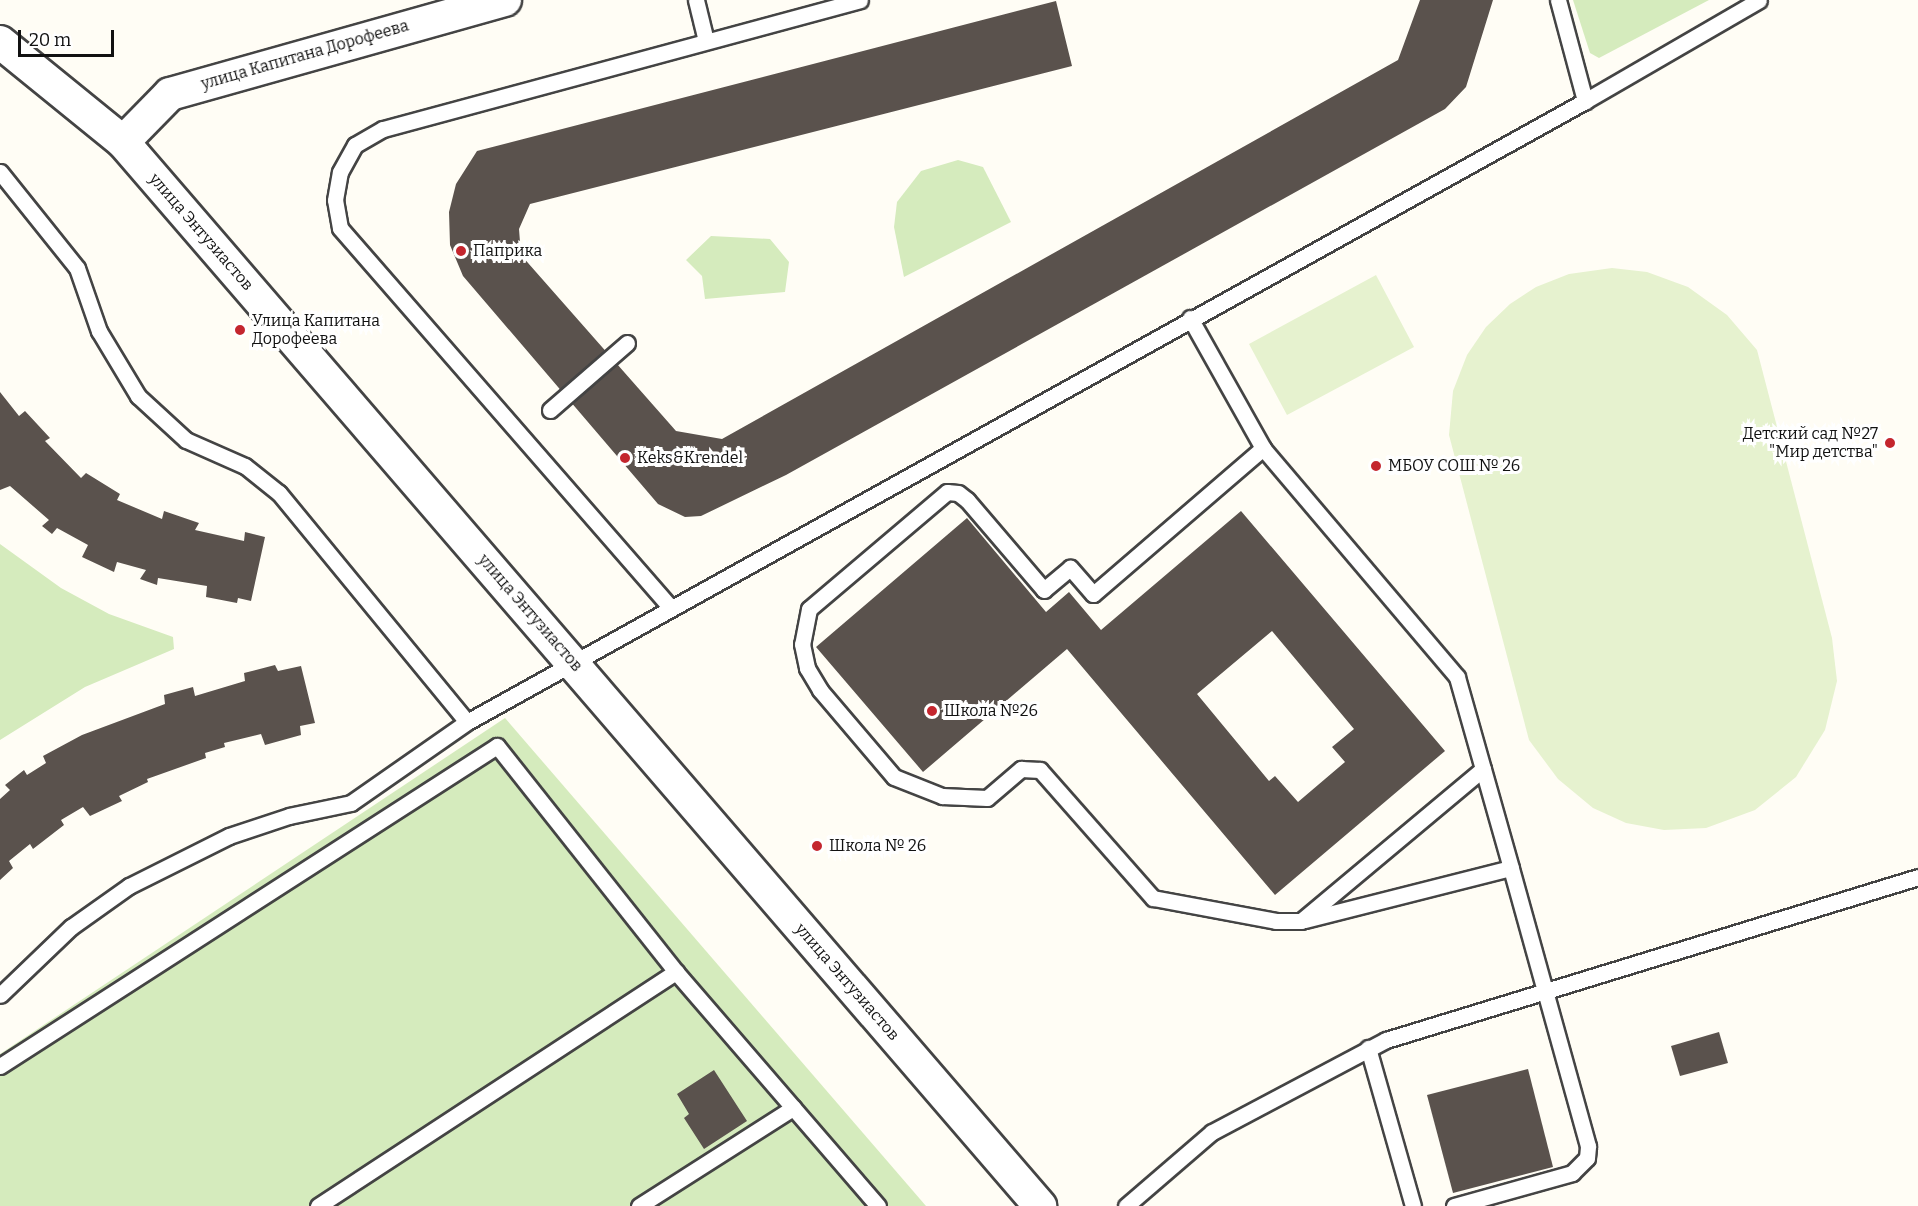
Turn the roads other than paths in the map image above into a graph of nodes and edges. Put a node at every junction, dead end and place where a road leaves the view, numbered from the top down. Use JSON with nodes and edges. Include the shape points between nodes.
{"nodes":[{"id":1,"x":505,"y":0,"type":"edge"},
{"id":2,"x":696,"y":0,"type":"edge"},
{"id":3,"x":860,"y":0,"type":"edge"},
{"id":4,"x":1558,"y":0,"type":"edge"},
{"id":5,"x":1759,"y":0,"type":"edge"},
{"id":6,"x":706,"y":41,"type":"junction"},
{"id":7,"x":0,"y":42,"type":"edge"},
{"id":8,"x":1585,"y":101,"type":"junction"},
{"id":9,"x":123,"y":142,"type":"junction"},
{"id":10,"x":0,"y":172,"type":"edge"},
{"id":11,"x":1190,"y":318,"type":"junction"},
{"id":12,"x":627,"y":343,"type":"dead end"},
{"id":13,"x":550,"y":410,"type":"dead end"},
{"id":14,"x":1263,"y":448,"type":"junction"},
{"id":15,"x":671,"y":608,"type":"junction"},
{"id":16,"x":573,"y":663,"type":"junction"},
{"id":17,"x":466,"y":722,"type":"junction"},
{"id":18,"x":1483,"y":769,"type":"junction"},
{"id":19,"x":1511,"y":868,"type":"junction"},
{"id":20,"x":1918,"y":877,"type":"edge"},
{"id":21,"x":1301,"y":921,"type":"junction"},
{"id":22,"x":676,"y":972,"type":"junction"},
{"id":23,"x":1544,"y":990,"type":"junction"},
{"id":24,"x":0,"y":995,"type":"edge"},
{"id":25,"x":1368,"y":1048,"type":"junction"},
{"id":26,"x":0,"y":1066,"type":"edge"},
{"id":27,"x":793,"y":1108,"type":"junction"},
{"id":28,"x":318,"y":1206,"type":"edge"},
{"id":29,"x":639,"y":1206,"type":"edge"},
{"id":30,"x":878,"y":1206,"type":"edge"},
{"id":31,"x":1040,"y":1206,"type":"edge"},
{"id":32,"x":1126,"y":1206,"type":"edge"},
{"id":33,"x":1413,"y":1206,"type":"edge"},
{"id":34,"x":1454,"y":1206,"type":"edge"}],
"edges":[{"from":1,"to":9,"type":"street","name":"улица Капитана Дорофеева","via":[[170,94]]},
{"from":2,"to":6,"type":"lane"},
{"from":3,"to":6,"type":"lane"},
{"from":4,"to":8,"type":"lane"},
{"from":5,"to":8,"type":"lane"},
{"from":6,"to":15,"type":"lane","via":[[382,129],[355,145],[339,172],[335,200],[340,228]]},
{"from":7,"to":9,"type":"street","name":"улица Энтузиастов"},
{"from":8,"to":11,"type":"lane"},
{"from":9,"to":16,"type":"street","name":"улица Энтузиастов"},
{"from":10,"to":17,"type":"lane","via":[[77,268],[99,332],[138,396],[186,440],[245,466],[279,492]]},
{"from":11,"to":14,"type":"lane"},
{"from":11,"to":15,"type":"lane"},
{"from":12,"to":13,"type":"lane"},
{"from":14,"to":18,"type":"lane","via":[[1457,677]]},
{"from":14,"to":21,"type":"lane","via":[[1093,594],[1070,568],[1044,590],[967,500],[947,492],[809,609],[802,644],[807,668],[820,690],[894,777],[942,796],[987,798],[1021,769],[1040,770],[1152,898],[1276,921]]},
{"from":15,"to":16,"type":"lane"},
{"from":16,"to":17,"type":"lane"},
{"from":16,"to":31,"type":"street","name":"улица Энтузиастов"},
{"from":17,"to":24,"type":"lane","via":[[351,803],[290,816],[229,836],[160,868],[71,927]]},
{"from":18,"to":19,"type":"lane"},
{"from":18,"to":21,"type":"lane"},
{"from":19,"to":21,"type":"lane"},
{"from":19,"to":23,"type":"lane"},
{"from":20,"to":23,"type":"lane"},
{"from":22,"to":26,"type":"lane","via":[[497,746]]},
{"from":22,"to":27,"type":"lane"},
{"from":22,"to":28,"type":"lane"},
{"from":23,"to":25,"type":"lane"},
{"from":23,"to":34,"type":"lane","via":[[1588,1146],[1587,1158],[1572,1173]]},
{"from":25,"to":32,"type":"lane","via":[[1212,1132]]},
{"from":25,"to":33,"type":"lane"},
{"from":27,"to":29,"type":"lane"},
{"from":27,"to":30,"type":"lane"}]}
